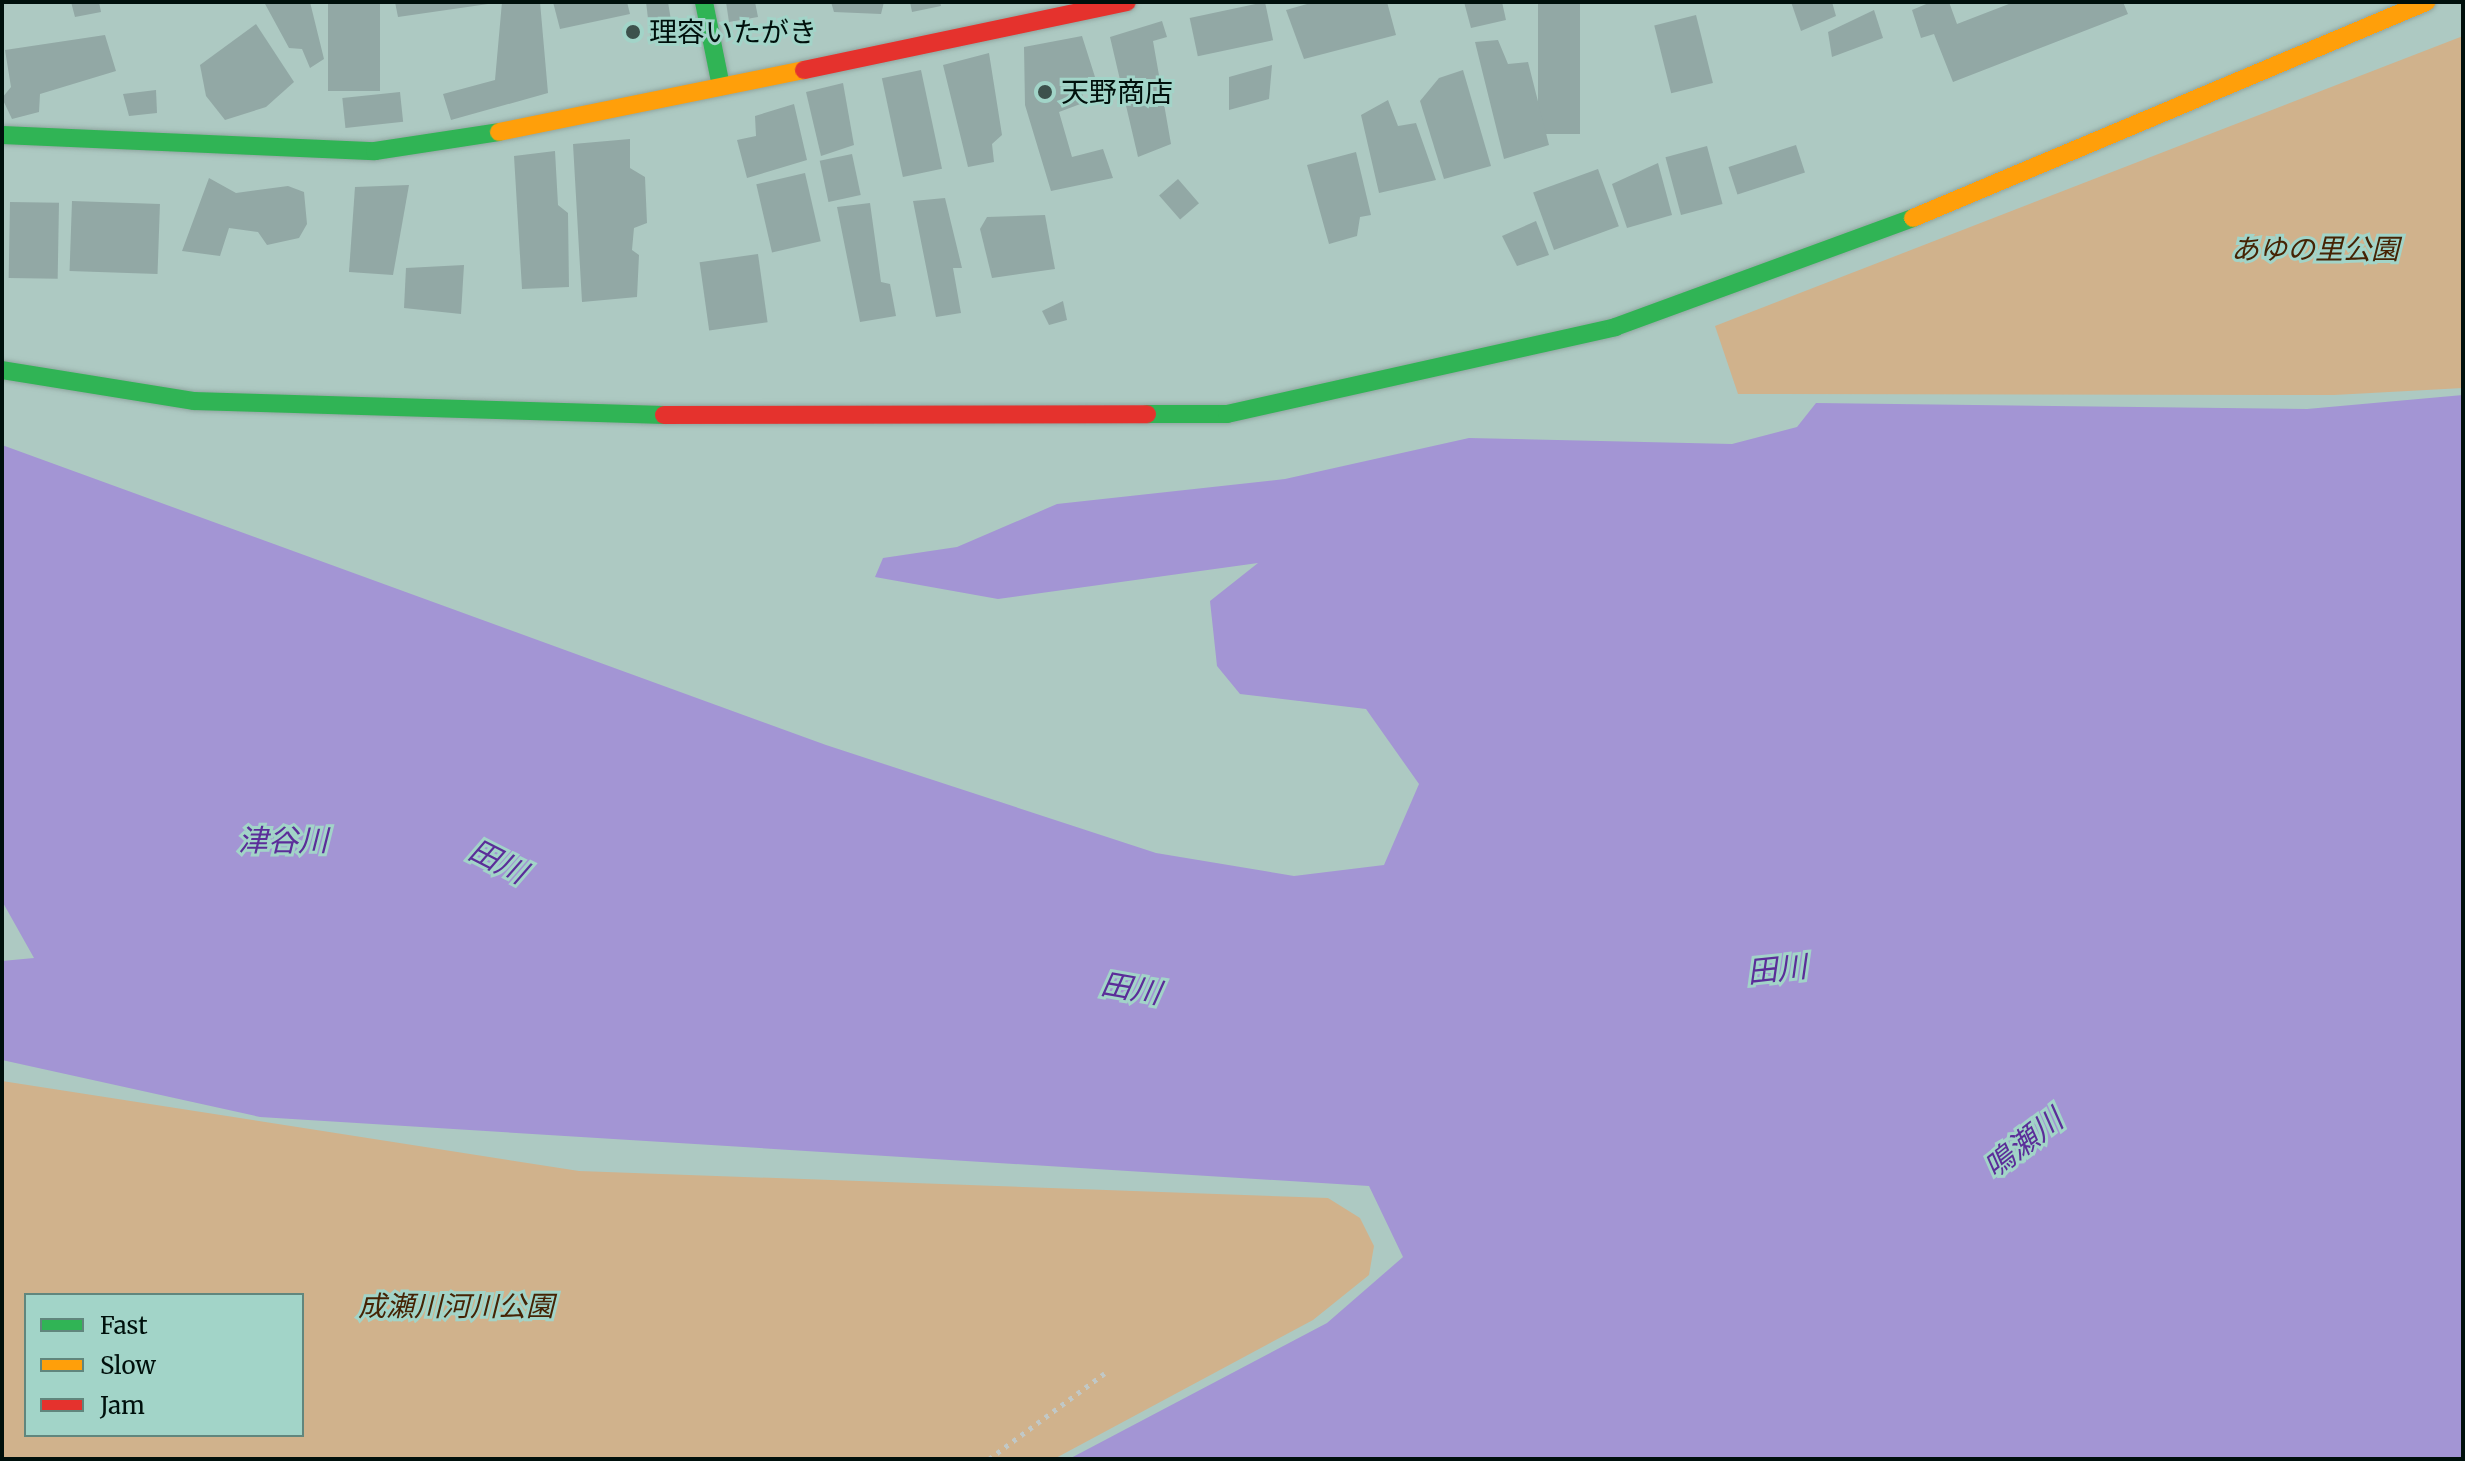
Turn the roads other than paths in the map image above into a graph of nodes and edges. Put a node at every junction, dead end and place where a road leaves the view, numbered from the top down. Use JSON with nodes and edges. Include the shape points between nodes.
{"nodes":[{"id":1,"x":704,"y":2,"type":"edge"},
{"id":2,"x":1127,"y":2,"type":"edge"},
{"id":3,"x":2426,"y":2,"type":"edge"},
{"id":4,"x":721,"y":86,"type":"junction"},
{"id":5,"x":2,"y":135,"type":"edge"},
{"id":6,"x":2,"y":370,"type":"edge"}],
"edges":[{"from":1,"to":4,"type":"street"},
{"from":2,"to":4,"type":"street"},
{"from":3,"to":6,"type":"street","via":[[1857,243],[1615,327],[1227,414],[628,415],[209,402]]},
{"from":4,"to":5,"type":"street","via":[[375,151]]}]}
